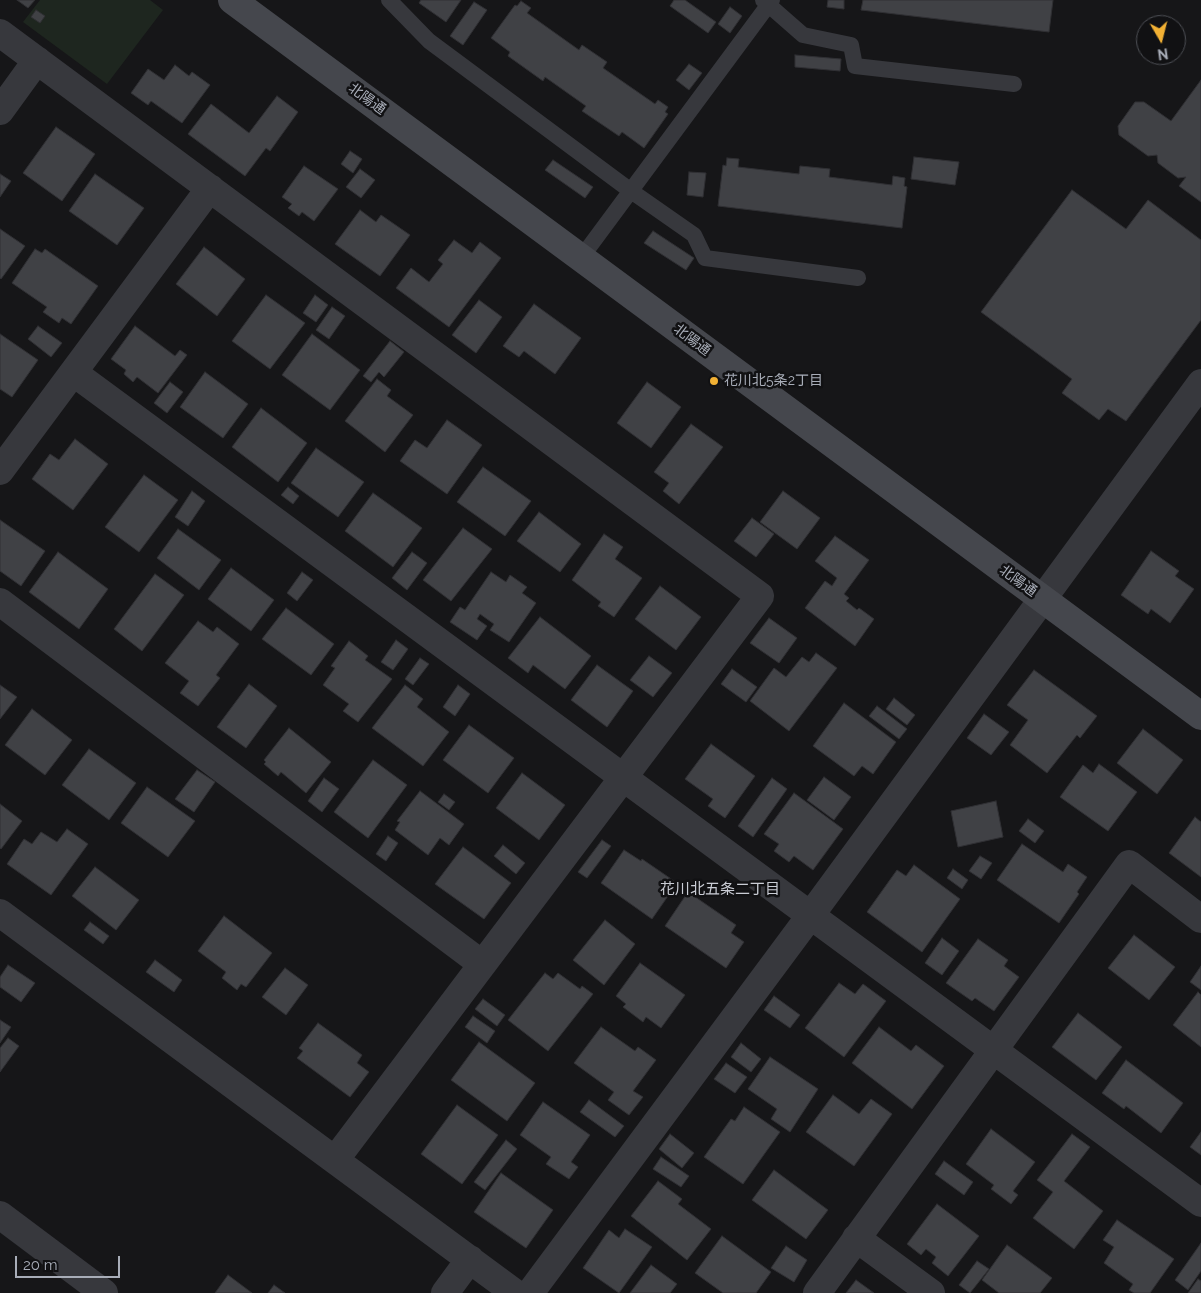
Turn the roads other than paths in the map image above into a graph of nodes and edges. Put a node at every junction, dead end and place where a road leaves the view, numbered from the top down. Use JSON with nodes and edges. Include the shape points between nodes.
{"nodes":[{"id":1,"x":232,"y":0,"type":"edge"},
{"id":2,"x":389,"y":0,"type":"edge"},
{"id":3,"x":768,"y":2,"type":"edge"},
{"id":4,"x":0,"y":32,"type":"edge"},
{"id":5,"x":38,"y":60,"type":"junction"},
{"id":6,"x":1014,"y":84,"type":"dead end"},
{"id":7,"x":0,"y":111,"type":"edge"},
{"id":8,"x":210,"y":188,"type":"junction"},
{"id":9,"x":631,"y":191,"type":"junction"},
{"id":10,"x":581,"y":258,"type":"junction"},
{"id":11,"x":858,"y":278,"type":"dead end"},
{"id":12,"x":74,"y":373,"type":"junction"},
{"id":13,"x":1201,"y":383,"type":"edge"},
{"id":14,"x":0,"y":471,"type":"edge"},
{"id":15,"x":1043,"y":599,"type":"junction"},
{"id":16,"x":0,"y":602,"type":"edge"},
{"id":17,"x":1201,"y":716,"type":"edge"},
{"id":18,"x":623,"y":778,"type":"junction"},
{"id":19,"x":0,"y":913,"type":"edge"},
{"id":20,"x":810,"y":916,"type":"junction"},
{"id":21,"x":1201,"y":919,"type":"edge"},
{"id":22,"x":482,"y":964,"type":"junction"},
{"id":23,"x":992,"y":1051,"type":"junction"},
{"id":24,"x":335,"y":1160,"type":"junction"},
{"id":25,"x":1201,"y":1203,"type":"edge"},
{"id":26,"x":0,"y":1215,"type":"edge"},
{"id":27,"x":856,"y":1238,"type":"junction"},
{"id":28,"x":470,"y":1260,"type":"junction"},
{"id":29,"x":104,"y":1293,"type":"edge"},
{"id":30,"x":445,"y":1293,"type":"edge"},
{"id":31,"x":515,"y":1293,"type":"edge"},
{"id":32,"x":530,"y":1293,"type":"edge"},
{"id":33,"x":818,"y":1293,"type":"edge"},
{"id":34,"x":931,"y":1293,"type":"edge"}],
"edges":[{"from":1,"to":10,"type":"street","name":"北陽通"},
{"from":2,"to":9,"type":"lane","via":[[429,41]]},
{"from":3,"to":6,"type":"lane","via":[[803,35],[851,45],[855,66]]},
{"from":3,"to":9,"type":"lane"},
{"from":4,"to":5,"type":"street"},
{"from":5,"to":7,"type":"street"},
{"from":5,"to":8,"type":"street"},
{"from":8,"to":12,"type":"street"},
{"from":8,"to":18,"type":"street","via":[[760,596]]},
{"from":9,"to":10,"type":"lane"},
{"from":9,"to":11,"type":"lane","via":[[694,235],[705,258]]},
{"from":10,"to":15,"type":"street","name":"北陽通"},
{"from":12,"to":14,"type":"street"},
{"from":12,"to":18,"type":"street"},
{"from":13,"to":15,"type":"street"},
{"from":15,"to":17,"type":"street","name":"北陽通"},
{"from":15,"to":20,"type":"street"},
{"from":16,"to":22,"type":"street"},
{"from":18,"to":20,"type":"street"},
{"from":18,"to":22,"type":"street"},
{"from":19,"to":24,"type":"street"},
{"from":20,"to":23,"type":"street"},
{"from":20,"to":32,"type":"street"},
{"from":21,"to":23,"type":"street","via":[[1128,864]]},
{"from":22,"to":24,"type":"street"},
{"from":23,"to":25,"type":"street"},
{"from":23,"to":27,"type":"street"},
{"from":24,"to":28,"type":"street"},
{"from":26,"to":29,"type":"street"},
{"from":27,"to":33,"type":"street"},
{"from":27,"to":34,"type":"street"},
{"from":28,"to":30,"type":"street"},
{"from":28,"to":31,"type":"street"}]}
